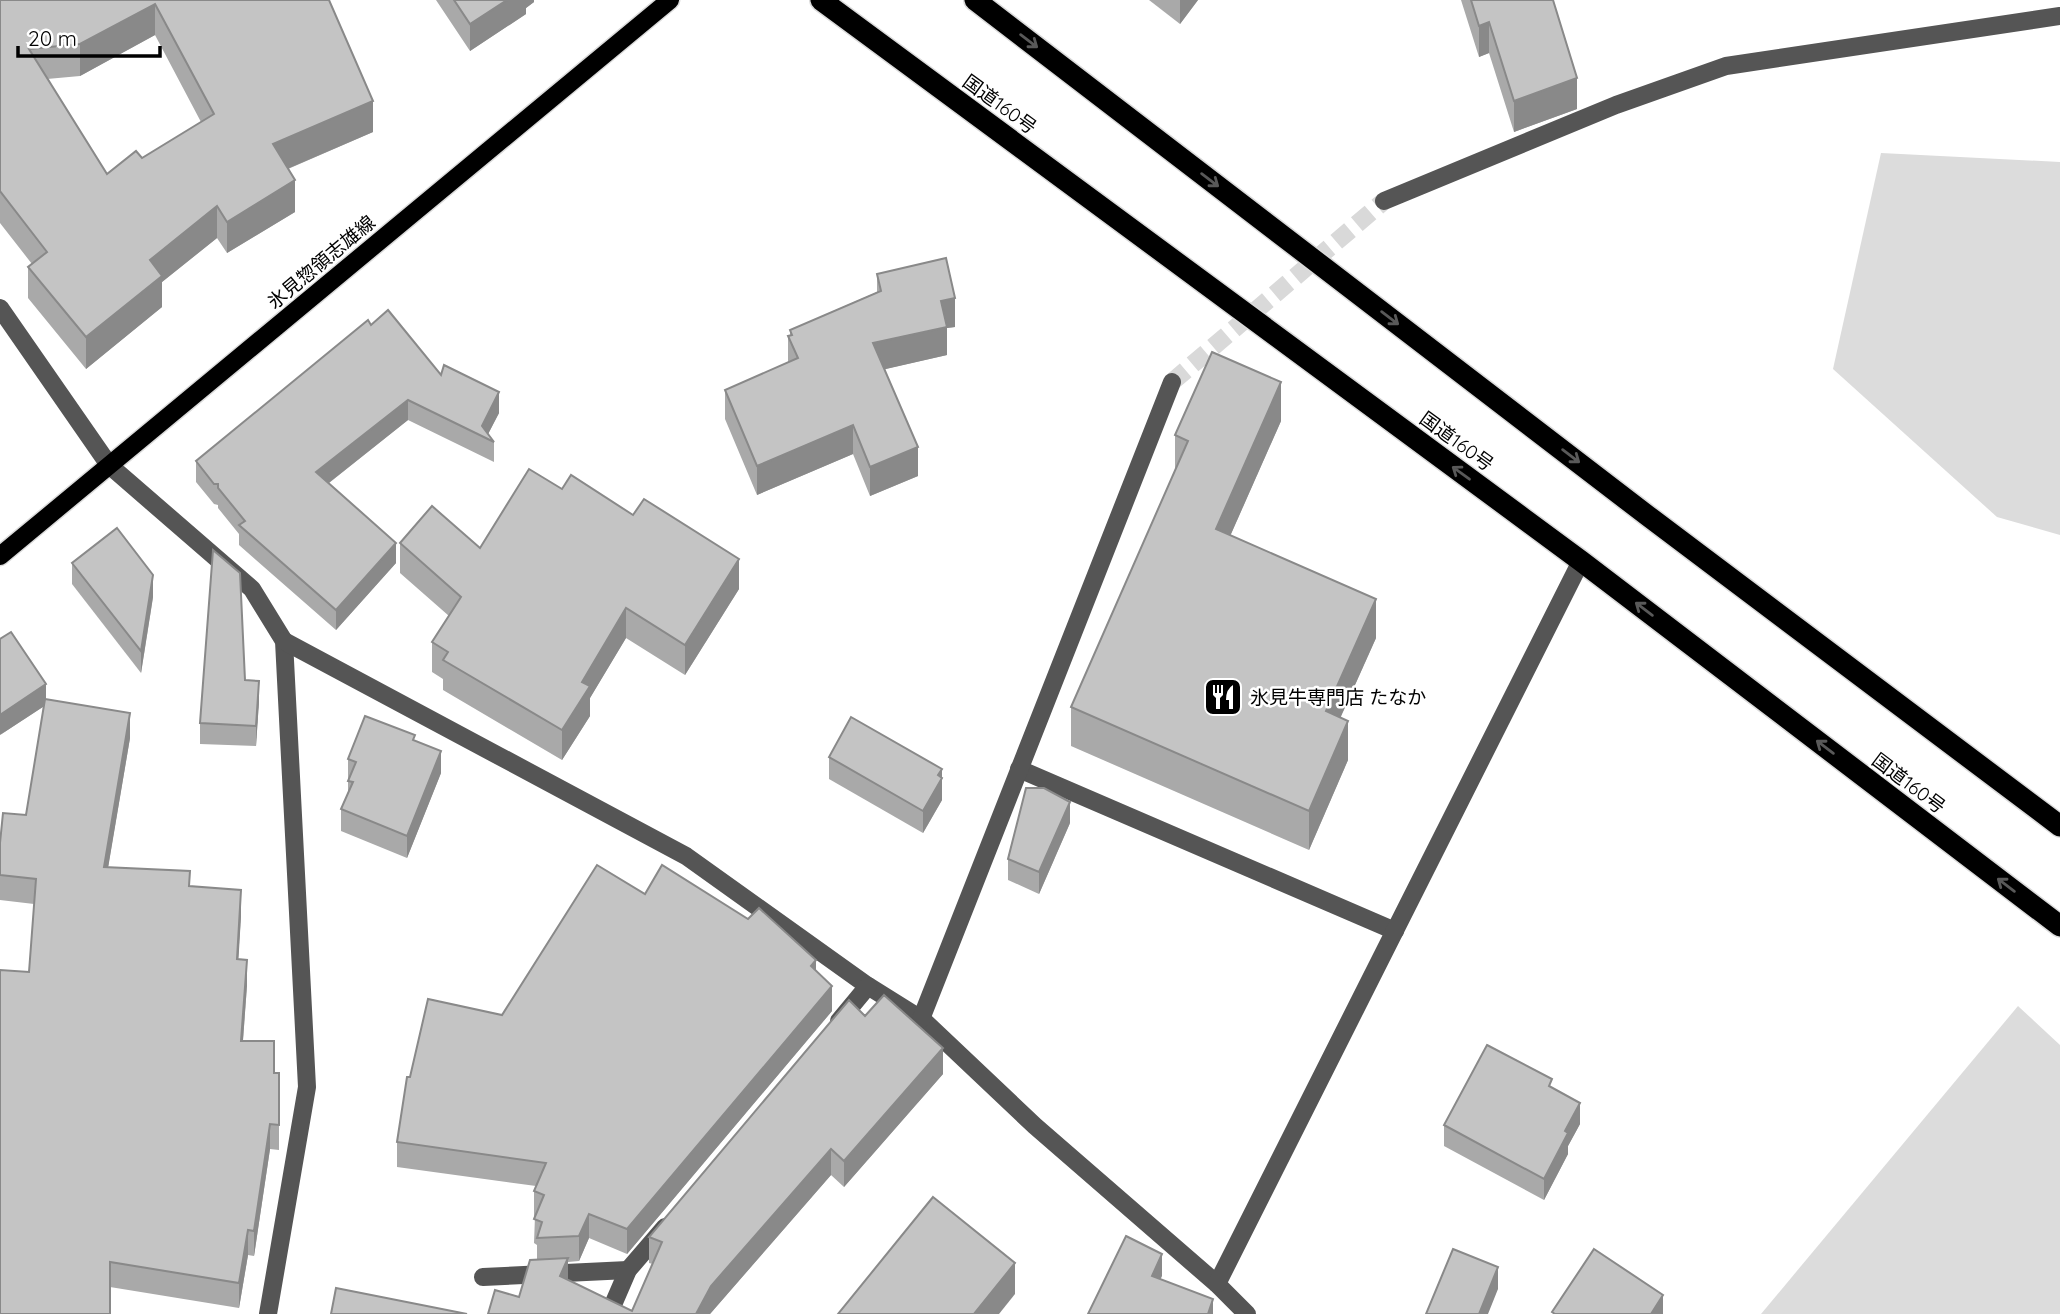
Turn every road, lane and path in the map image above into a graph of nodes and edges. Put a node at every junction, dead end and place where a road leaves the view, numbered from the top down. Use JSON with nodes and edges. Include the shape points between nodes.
{"nodes":[{"id":1,"x":670,"y":0,"type":"edge"},
{"id":2,"x":821,"y":0,"type":"edge"},
{"id":3,"x":975,"y":0,"type":"edge"},
{"id":4,"x":2060,"y":16,"type":"edge"},
{"id":5,"x":1384,"y":201,"type":"tunnel mouth"},
{"id":6,"x":0,"y":308,"type":"edge"},
{"id":7,"x":1172,"y":382,"type":"tunnel mouth"},
{"id":8,"x":109,"y":465,"type":"junction"},
{"id":9,"x":0,"y":556,"type":"edge"},
{"id":10,"x":1581,"y":561,"type":"junction"},
{"id":11,"x":284,"y":640,"type":"junction"},
{"id":12,"x":1019,"y":769,"type":"junction"},
{"id":13,"x":2060,"y":826,"type":"edge"},
{"id":14,"x":2060,"y":926,"type":"edge"},
{"id":15,"x":1395,"y":931,"type":"junction"},
{"id":16,"x":868,"y":986,"type":"junction"},
{"id":17,"x":920,"y":1019,"type":"junction"},
{"id":18,"x":823,"y":1039,"type":"edge"},
{"id":19,"x":672,"y":1218,"type":"edge"},
{"id":20,"x":628,"y":1270,"type":"junction"},
{"id":21,"x":483,"y":1278,"type":"dead end"},
{"id":22,"x":1217,"y":1284,"type":"junction"},
{"id":23,"x":268,"y":1314,"type":"edge"},
{"id":24,"x":609,"y":1314,"type":"edge"},
{"id":25,"x":1247,"y":1314,"type":"edge"}],
"edges":[{"from":1,"to":8,"type":"main road","name":"氷見惣領志雄線"},
{"from":10,"to":2,"type":"highway","name":"国道160号","one_way":true},
{"from":3,"to":13,"type":"highway","one_way":true},
{"from":4,"to":5,"type":"street","via":[[1726,66],[1616,105]]},
{"from":6,"to":8,"type":"street"},
{"from":7,"to":12,"type":"street"},
{"from":8,"to":9,"type":"main road","name":"氷見惣領志雄線"},
{"from":8,"to":11,"type":"street","via":[[252,589]]},
{"from":14,"to":10,"type":"highway","name":"国道160号","one_way":true},
{"from":10,"to":15,"type":"street"},
{"from":11,"to":16,"type":"street","via":[[686,856]]},
{"from":11,"to":23,"type":"street","via":[[307,1087]]},
{"from":12,"to":15,"type":"street"},
{"from":12,"to":17,"type":"street"},
{"from":15,"to":22,"type":"street"},
{"from":16,"to":17,"type":"street"},
{"from":16,"to":18,"type":"street"},
{"from":17,"to":22,"type":"street"},
{"from":19,"to":20,"type":"street"},
{"from":20,"to":21,"type":"street"},
{"from":20,"to":24,"type":"street"},
{"from":22,"to":25,"type":"street"}]}
